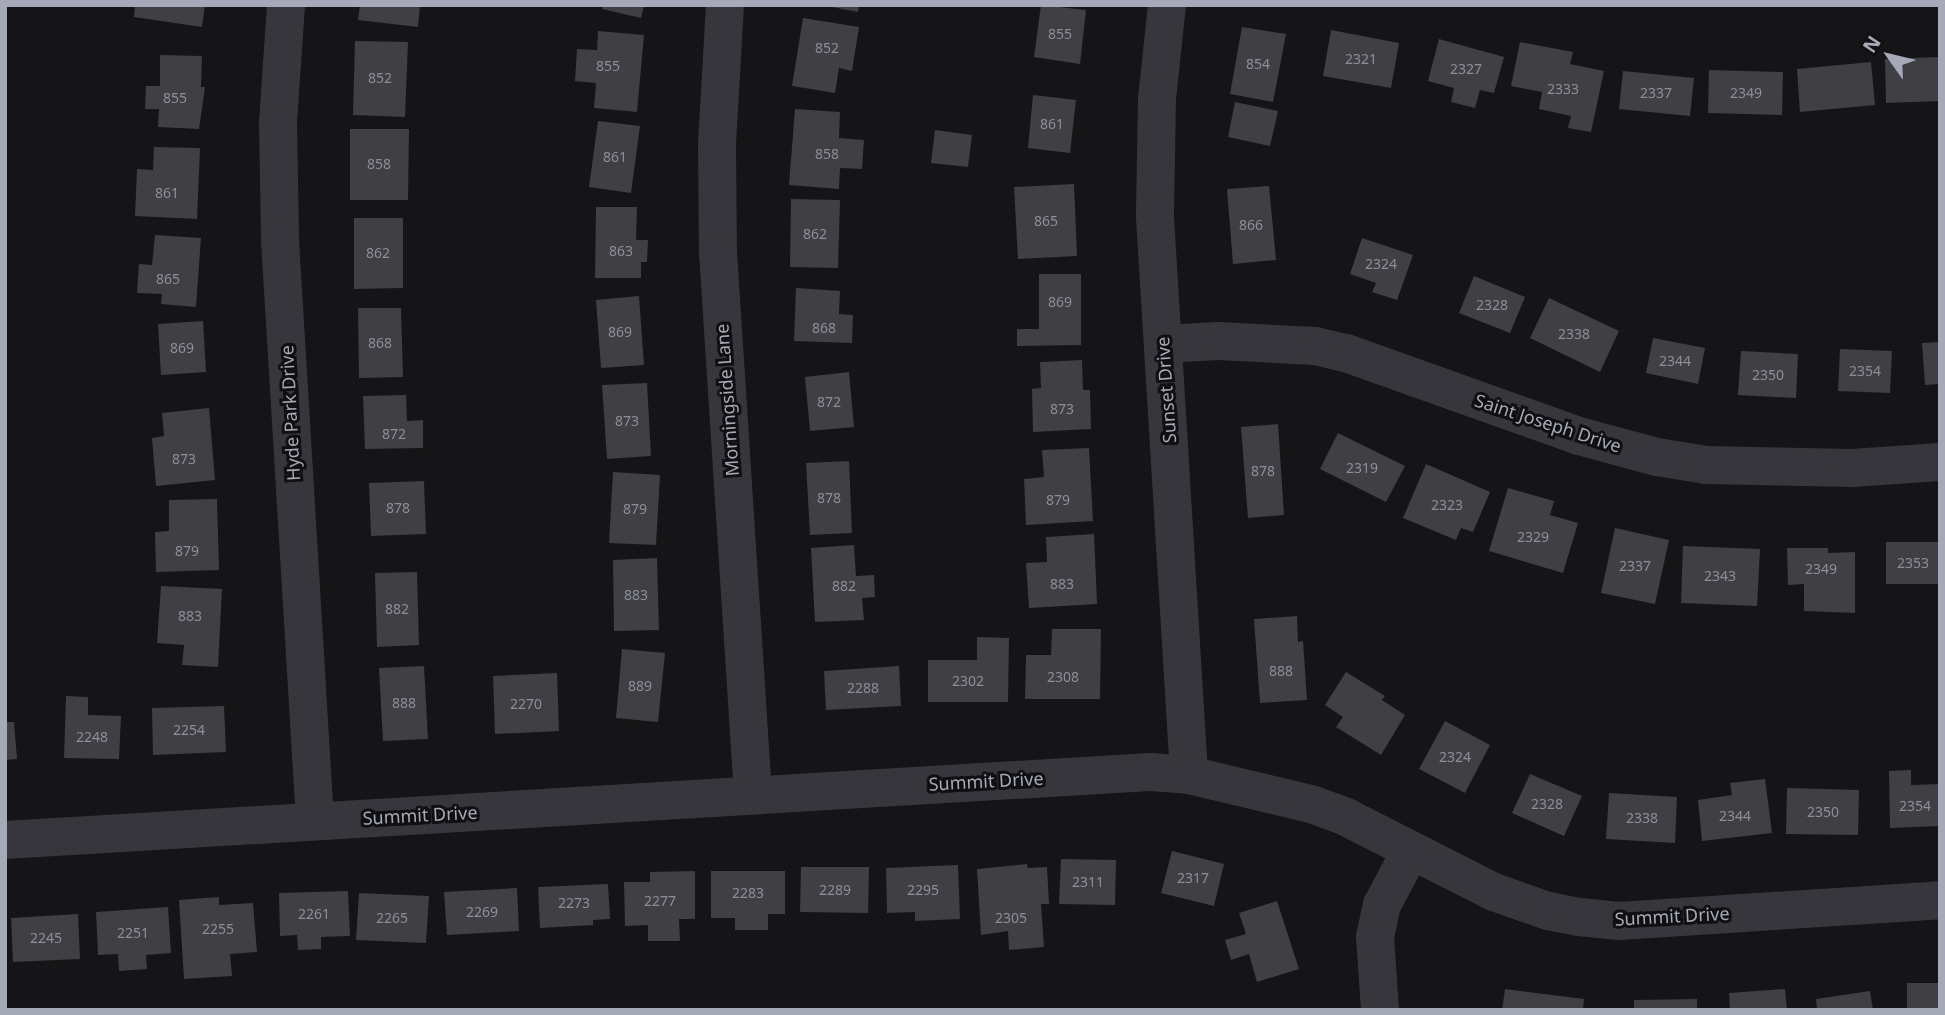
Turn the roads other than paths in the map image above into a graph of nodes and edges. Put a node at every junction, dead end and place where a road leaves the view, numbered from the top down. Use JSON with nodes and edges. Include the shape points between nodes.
{"nodes":[{"id":1,"x":286,"y":5,"type":"edge"},
{"id":2,"x":725,"y":5,"type":"edge"},
{"id":3,"x":1167,"y":5,"type":"edge"},
{"id":4,"x":1163,"y":344,"type":"junction"},
{"id":5,"x":1940,"y":462,"type":"edge"},
{"id":6,"x":1189,"y":775,"type":"junction"},
{"id":7,"x":752,"y":795,"type":"junction"},
{"id":8,"x":315,"y":821,"type":"junction"},
{"id":9,"x":5,"y":840,"type":"edge"},
{"id":10,"x":1411,"y":850,"type":"junction"},
{"id":11,"x":1940,"y":900,"type":"edge"},
{"id":12,"x":1380,"y":1010,"type":"edge"}],
"edges":[{"from":1,"to":8,"type":"street","name":"Hyde Park Drive","via":[[278,122],[280,240]]},
{"from":2,"to":7,"type":"street","name":"Morningside Lane","via":[[717,144],[718,252]]},
{"from":3,"to":4,"type":"street","name":"Sunset Drive","via":[[1154,169]]},
{"from":4,"to":5,"type":"street","name":"Saint Joseph Drive","via":[[1218,341],[1315,346],[1579,436],[1706,465],[1852,468]]},
{"from":4,"to":6,"type":"street","name":"Sunset Drive"},
{"from":6,"to":7,"type":"street","name":"Summit Drive","via":[[1129,773]]},
{"from":6,"to":10,"type":"street","name":"Summit Drive","via":[[1311,804]]},
{"from":7,"to":8,"type":"street","name":"Summit Drive"},
{"from":8,"to":9,"type":"street","name":"Summit Drive"},
{"from":10,"to":11,"type":"street","name":"Summit Drive","via":[[1518,901],[1579,917],[1619,921]]},
{"from":10,"to":12,"type":"street","via":[[1382,905],[1375,937]]}]}
